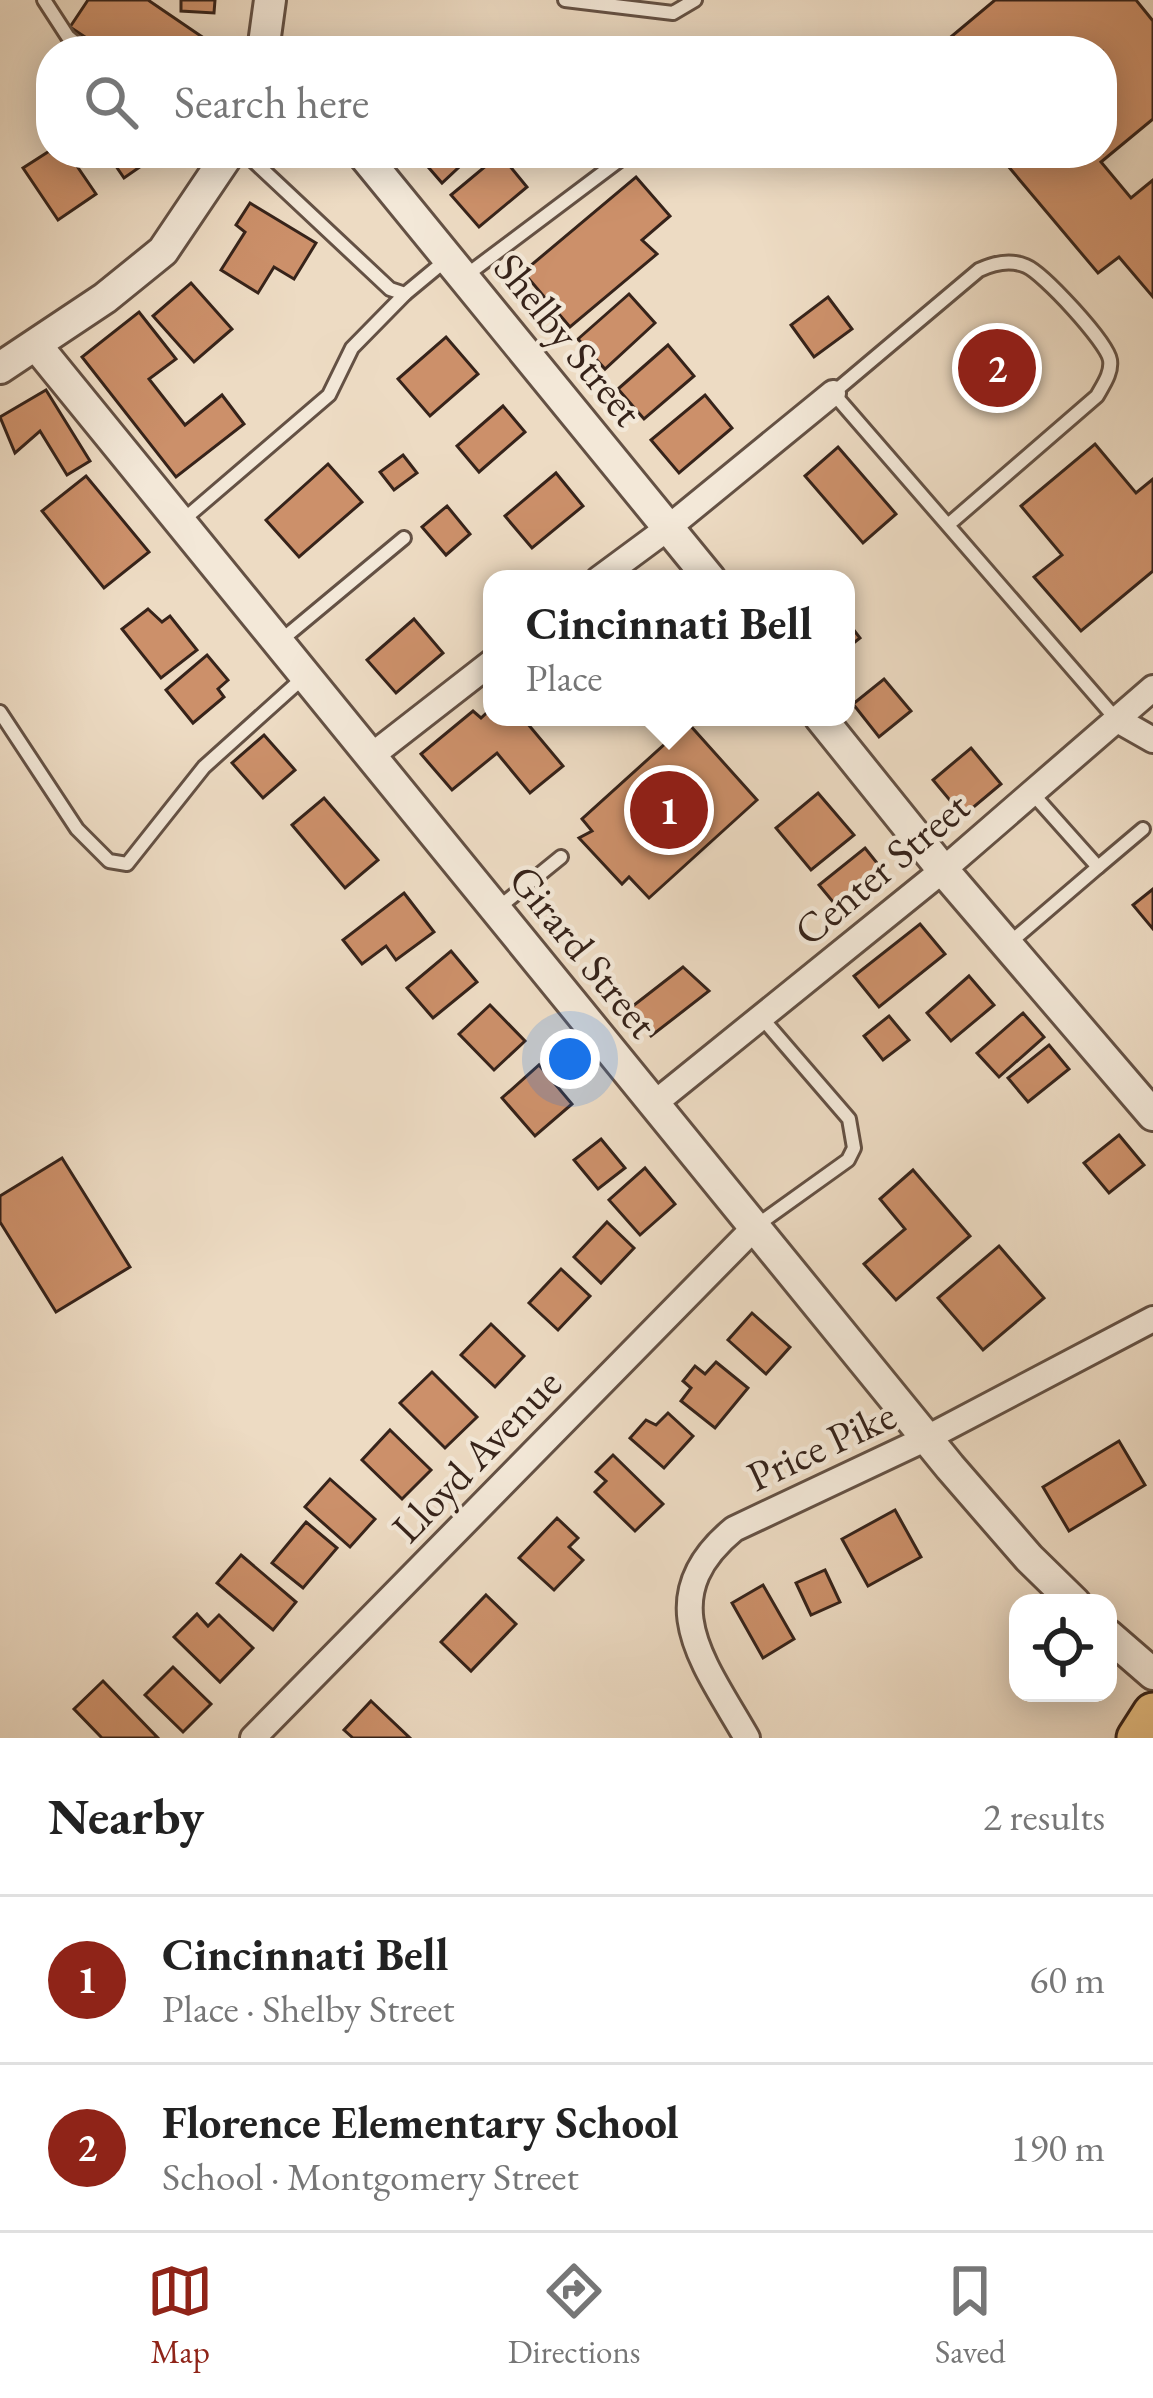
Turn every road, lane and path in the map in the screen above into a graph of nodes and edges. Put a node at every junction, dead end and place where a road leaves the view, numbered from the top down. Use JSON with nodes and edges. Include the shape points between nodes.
{"nodes":[{"id":1,"x":44,"y":0,"type":"edge"},
{"id":2,"x":269,"y":0,"type":"edge"},
{"id":3,"x":565,"y":0,"type":"edge"},
{"id":4,"x":695,"y":0,"type":"edge"},
{"id":5,"x":67,"y":36,"type":"edge"},
{"id":6,"x":265,"y":36,"type":"edge"},
{"id":7,"x":220,"y":168,"type":"edge"},
{"id":8,"x":246,"y":168,"type":"edge"},
{"id":9,"x":374,"y":168,"type":"edge"},
{"id":10,"x":608,"y":168,"type":"edge"},
{"id":11,"x":456,"y":268,"type":"junction"},
{"id":12,"x":405,"y":294,"type":"junction"},
{"id":13,"x":36,"y":346,"type":"junction"},
{"id":14,"x":0,"y":368,"type":"edge"},
{"id":15,"x":833,"y":393,"type":"junction"},
{"id":16,"x":182,"y":521,"type":"junction"},
{"id":17,"x":947,"y":525,"type":"junction"},
{"id":18,"x":668,"y":528,"type":"junction"},
{"id":19,"x":404,"y":538,"type":"dead end"},
{"id":20,"x":611,"y":570,"type":"edge"},
{"id":21,"x":703,"y":570,"type":"edge"},
{"id":22,"x":278,"y":643,"type":"junction"},
{"id":23,"x":483,"y":669,"type":"edge"},
{"id":24,"x":304,"y":676,"type":"junction"},
{"id":25,"x":1153,"y":688,"type":"edge"},
{"id":26,"x":0,"y":712,"type":"edge"},
{"id":27,"x":1116,"y":719,"type":"junction"},
{"id":28,"x":827,"y":726,"type":"edge"},
{"id":29,"x":1153,"y":740,"type":"edge"},
{"id":30,"x":370,"y":758,"type":"junction"},
{"id":31,"x":1031,"y":793,"type":"junction"},
{"id":32,"x":1143,"y":829,"type":"dead end"},
{"id":33,"x":561,"y":857,"type":"dead end"},
{"id":34,"x":1098,"y":867,"type":"junction"},
{"id":35,"x":943,"y":870,"type":"junction"},
{"id":36,"x":496,"y":909,"type":"junction"},
{"id":37,"x":1007,"y":945,"type":"junction"},
{"id":38,"x":761,"y":1017,"type":"junction"},
{"id":39,"x":655,"y":1102,"type":"junction"},
{"id":40,"x":1153,"y":1115,"type":"edge"},
{"id":41,"x":755,"y":1227,"type":"junction"},
{"id":42,"x":1153,"y":1319,"type":"edge"},
{"id":43,"x":927,"y":1438,"type":"junction"},
{"id":44,"x":1066,"y":1594,"type":"edge"},
{"id":45,"x":1117,"y":1643,"type":"edge"},
{"id":46,"x":1153,"y":1674,"type":"edge"},
{"id":47,"x":1153,"y":1713,"type":"edge"},
{"id":48,"x":253,"y":1738,"type":"edge"},
{"id":49,"x":747,"y":1738,"type":"edge"},
{"id":50,"x":1138,"y":1738,"type":"edge"}],
"edges":[{"from":1,"to":5,"type":"lane"},
{"from":2,"to":6,"type":"street"},
{"from":3,"to":4,"type":"lane","via":[[673,14]]},
{"from":7,"to":13,"type":"street","via":[[163,251]]},
{"from":8,"to":12,"type":"lane","via":[[390,290]]},
{"from":9,"to":11,"type":"street","name":"Shelby Street"},
{"from":10,"to":11,"type":"lane"},
{"from":11,"to":12,"type":"lane"},
{"from":11,"to":18,"type":"street","name":"Shelby Street"},
{"from":12,"to":16,"type":"lane","via":[[352,348],[329,395]]},
{"from":13,"to":14,"type":"street"},
{"from":13,"to":16,"type":"street","name":"Girard Street"},
{"from":15,"to":17,"type":"lane"},
{"from":15,"to":17,"type":"lane","via":[[994,263],[1031,267],[1102,342],[1110,359],[1097,396]]},
{"from":15,"to":18,"type":"street"},
{"from":16,"to":22,"type":"street","name":"Girard Street"},
{"from":17,"to":27,"type":"lane"},
{"from":18,"to":20,"type":"street"},
{"from":18,"to":21,"type":"street","name":"Shelby Street"},
{"from":19,"to":22,"type":"lane"},
{"from":22,"to":24,"type":"street","name":"Girard Street"},
{"from":23,"to":30,"type":"street"},
{"from":24,"to":26,"type":"lane","via":[[204,766],[127,864],[109,861],[77,829]]},
{"from":24,"to":30,"type":"street","name":"Girard Street"},
{"from":25,"to":27,"type":"street","name":"Center Street"},
{"from":27,"to":29,"type":"street"},
{"from":27,"to":31,"type":"street","name":"Center Street"},
{"from":28,"to":35,"type":"street"},
{"from":30,"to":36,"type":"street","name":"Girard Street"},
{"from":31,"to":34,"type":"lane"},
{"from":31,"to":35,"type":"street","name":"Center Street"},
{"from":32,"to":34,"type":"lane"},
{"from":33,"to":36,"type":"lane"},
{"from":34,"to":37,"type":"lane"},
{"from":35,"to":37,"type":"street"},
{"from":35,"to":38,"type":"street","name":"Center Street"},
{"from":36,"to":39,"type":"street","name":"Girard Street"},
{"from":37,"to":40,"type":"street"},
{"from":38,"to":39,"type":"street","name":"Center Street"},
{"from":38,"to":41,"type":"lane","via":[[849,1119],[854,1148]]},
{"from":39,"to":41,"type":"street","name":"Girard Street"},
{"from":41,"to":43,"type":"street","name":"Girard Street"},
{"from":41,"to":48,"type":"street","name":"Lloyd Avenue"},
{"from":42,"to":43,"type":"street","name":"Price Pike"},
{"from":43,"to":44,"type":"street","name":"Girard Street"},
{"from":43,"to":49,"type":"street","name":"Price Pike","via":[[734,1529],[699,1567],[689,1604],[692,1642]]},
{"from":45,"to":46,"type":"street"},
{"from":47,"to":50,"type":"main road"}]}
